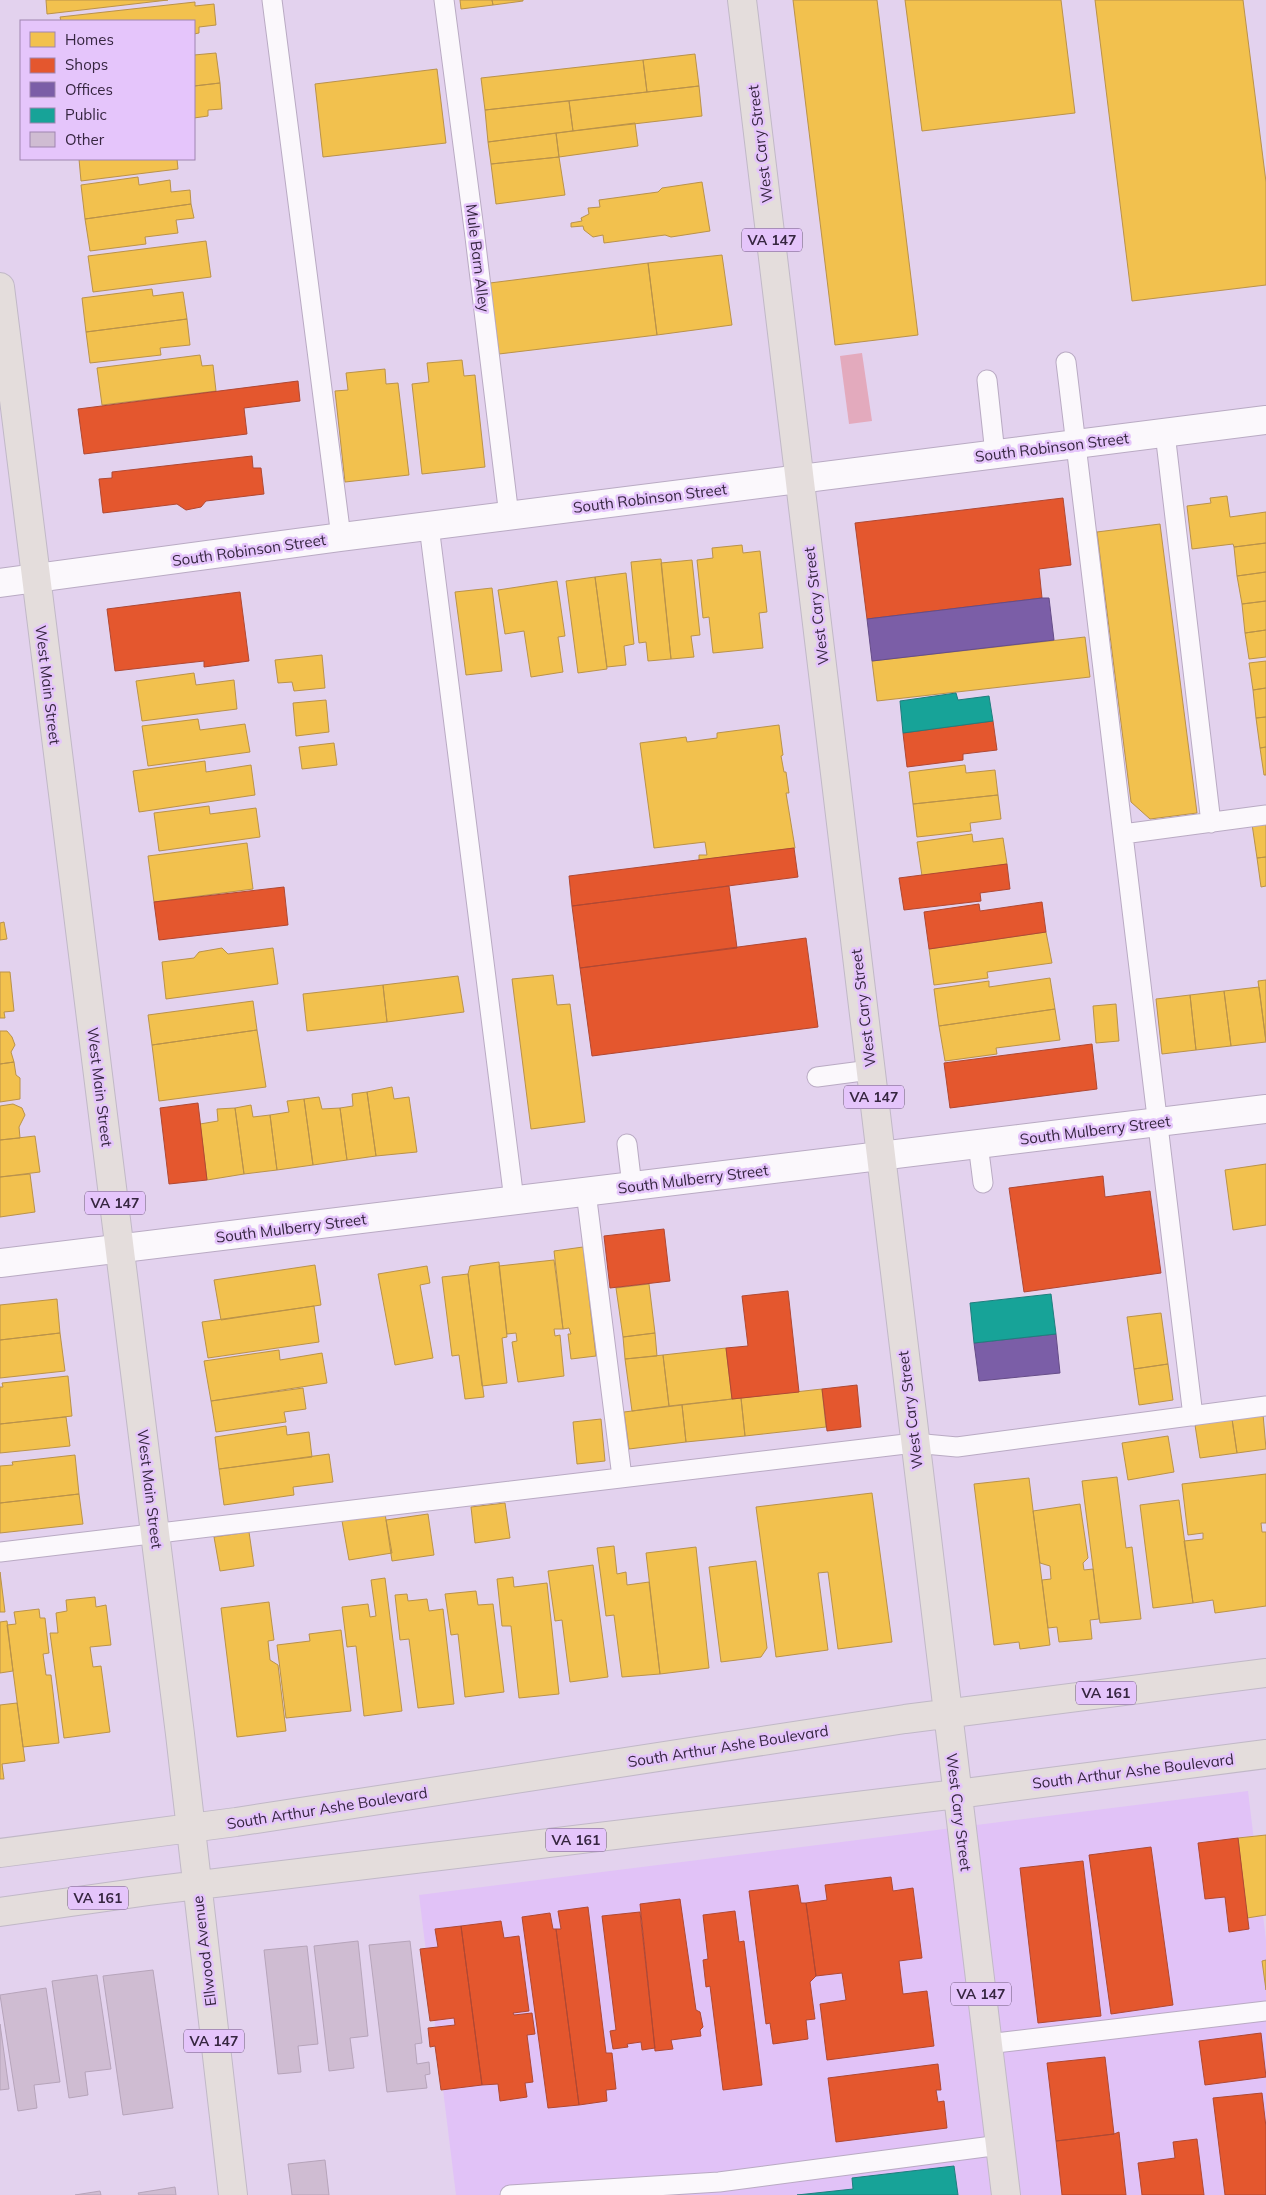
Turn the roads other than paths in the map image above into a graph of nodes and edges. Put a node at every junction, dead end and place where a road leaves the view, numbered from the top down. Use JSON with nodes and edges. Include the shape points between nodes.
{"nodes":[{"id":1,"x":272,"y":0,"type":"edge"},
{"id":2,"x":444,"y":0,"type":"edge"},
{"id":3,"x":742,"y":0,"type":"edge"},
{"id":4,"x":0,"y":288,"type":"edge"},
{"id":5,"x":1066,"y":362,"type":"dead end"},
{"id":6,"x":987,"y":380,"type":"dead end"},
{"id":7,"x":1266,"y":420,"type":"edge"},
{"id":8,"x":1165,"y":433,"type":"junction"},
{"id":9,"x":1076,"y":444,"type":"junction"},
{"id":10,"x":995,"y":454,"type":"junction"},
{"id":11,"x":801,"y":479,"type":"junction"},
{"id":12,"x":509,"y":516,"type":"junction"},
{"id":13,"x":429,"y":526,"type":"junction"},
{"id":14,"x":340,"y":537,"type":"junction"},
{"id":15,"x":35,"y":579,"type":"junction"},
{"id":16,"x":0,"y":584,"type":"edge"},
{"id":17,"x":1266,"y":815,"type":"edge"},
{"id":18,"x":1211,"y":823,"type":"junction"},
{"id":19,"x":1123,"y":834,"type":"junction"},
{"id":20,"x":870,"y":1070,"type":"junction"},
{"id":21,"x":818,"y":1077,"type":"dead end"},
{"id":22,"x":1266,"y":1109,"type":"edge"},
{"id":23,"x":1158,"y":1122,"type":"junction"},
{"id":24,"x":627,"y":1144,"type":"dead end"},
{"id":25,"x":978,"y":1144,"type":"junction"},
{"id":26,"x":880,"y":1156,"type":"junction"},
{"id":27,"x":983,"y":1183,"type":"dead end"},
{"id":28,"x":632,"y":1186,"type":"junction"},
{"id":29,"x":586,"y":1192,"type":"junction"},
{"id":30,"x":514,"y":1200,"type":"junction"},
{"id":31,"x":120,"y":1249,"type":"junction"},
{"id":32,"x":0,"y":1263,"type":"edge"},
{"id":33,"x":1266,"y":1406,"type":"edge"},
{"id":34,"x":1193,"y":1416,"type":"junction"},
{"id":35,"x":914,"y":1443,"type":"junction"},
{"id":36,"x":622,"y":1477,"type":"junction"},
{"id":37,"x":156,"y":1533,"type":"junction"},
{"id":38,"x":0,"y":1552,"type":"edge"},
{"id":39,"x":1266,"y":1673,"type":"edge"},
{"id":40,"x":947,"y":1714,"type":"junction"},
{"id":41,"x":1266,"y":1754,"type":"edge"},
{"id":42,"x":957,"y":1794,"type":"junction"},
{"id":43,"x":191,"y":1828,"type":"junction"},
{"id":44,"x":0,"y":1853,"type":"edge"},
{"id":45,"x":196,"y":1886,"type":"junction"},
{"id":46,"x":0,"y":1912,"type":"edge"},
{"id":47,"x":1266,"y":2011,"type":"edge"},
{"id":48,"x":987,"y":2044,"type":"junction"},
{"id":49,"x":1000,"y":2145,"type":"junction"},
{"id":50,"x":233,"y":2195,"type":"edge"},
{"id":51,"x":510,"y":2195,"type":"edge"},
{"id":52,"x":1006,"y":2195,"type":"edge"}],
"edges":[{"from":1,"to":14,"type":"lane"},
{"from":2,"to":12,"type":"lane","name":"Mule Barn Alley"},
{"from":3,"to":11,"type":"main road","name":"West Cary Street","number":"VA 147"},
{"from":4,"to":15,"type":"main road","name":"West Main Street","number":"VA 147"},
{"from":5,"to":9,"type":"lane"},
{"from":6,"to":10,"type":"lane"},
{"from":7,"to":8,"type":"street","name":"South Robinson Street"},
{"from":8,"to":9,"type":"street","name":"South Robinson Street"},
{"from":8,"to":18,"type":"lane"},
{"from":9,"to":10,"type":"street","name":"South Robinson Street"},
{"from":9,"to":19,"type":"lane"},
{"from":10,"to":11,"type":"street","name":"South Robinson Street"},
{"from":11,"to":12,"type":"street","name":"South Robinson Street"},
{"from":11,"to":20,"type":"main road","name":"West Cary Street","number":"VA 147"},
{"from":12,"to":13,"type":"street","name":"South Robinson Street"},
{"from":13,"to":14,"type":"street","name":"South Robinson Street"},
{"from":13,"to":30,"type":"lane"},
{"from":14,"to":15,"type":"street","name":"South Robinson Street"},
{"from":15,"to":16,"type":"street","name":"South Robinson Street"},
{"from":15,"to":31,"type":"main road","name":"West Main Street","number":"VA 147"},
{"from":17,"to":18,"type":"lane"},
{"from":18,"to":19,"type":"lane"},
{"from":19,"to":23,"type":"lane"},
{"from":20,"to":21,"type":"lane"},
{"from":20,"to":26,"type":"main road","name":"West Cary Street","number":"VA 147"},
{"from":22,"to":23,"type":"street","name":"South Mulberry Street"},
{"from":23,"to":25,"type":"street","name":"South Mulberry Street"},
{"from":23,"to":34,"type":"lane"},
{"from":24,"to":28,"type":"lane"},
{"from":25,"to":26,"type":"street","name":"South Mulberry Street"},
{"from":25,"to":27,"type":"lane"},
{"from":26,"to":28,"type":"street","name":"South Mulberry Street"},
{"from":26,"to":35,"type":"main road","name":"West Cary Street","number":"VA 147"},
{"from":28,"to":29,"type":"street","name":"South Mulberry Street"},
{"from":29,"to":30,"type":"street","name":"South Mulberry Street"},
{"from":29,"to":36,"type":"lane"},
{"from":30,"to":31,"type":"street","name":"South Mulberry Street"},
{"from":31,"to":32,"type":"street","name":"South Mulberry Street"},
{"from":31,"to":37,"type":"main road","name":"West Main Street","number":"VA 147"},
{"from":33,"to":34,"type":"lane"},
{"from":34,"to":35,"type":"lane","via":[[957,1448]]},
{"from":35,"to":36,"type":"lane"},
{"from":35,"to":40,"type":"main road","name":"West Cary Street","number":"VA 147"},
{"from":36,"to":37,"type":"lane"},
{"from":37,"to":38,"type":"lane"},
{"from":37,"to":43,"type":"main road","name":"West Main Street","number":"VA 147"},
{"from":39,"to":40,"type":"main road","name":"South Arthur Ashe Boulevard","number":"VA 161"},
{"from":40,"to":42,"type":"main road","name":"West Cary Street","number":"VA 147"},
{"from":40,"to":43,"type":"main road","name":"South Arthur Ashe Boulevard","number":"VA 161"},
{"from":41,"to":42,"type":"main road","name":"South Arthur Ashe Boulevard","number":"VA 161"},
{"from":42,"to":45,"type":"main road","name":"South Arthur Ashe Boulevard","number":"VA 161"},
{"from":42,"to":48,"type":"main road","name":"West Cary Street","number":"VA 147"},
{"from":43,"to":44,"type":"main road","number":"VA 161"},
{"from":43,"to":45,"type":"main road","name":"West Main Street","number":"VA 147"},
{"from":45,"to":46,"type":"main road","number":"VA 161"},
{"from":45,"to":50,"type":"main road","name":"Ellwood Avenue","number":"VA 147"},
{"from":47,"to":48,"type":"lane"},
{"from":48,"to":49,"type":"main road","name":"West Cary Street","number":"VA 147"},
{"from":49,"to":51,"type":"lane","via":[[719,2182]]},
{"from":49,"to":52,"type":"main road","name":"West Cary Street","number":"VA 147"}]}
